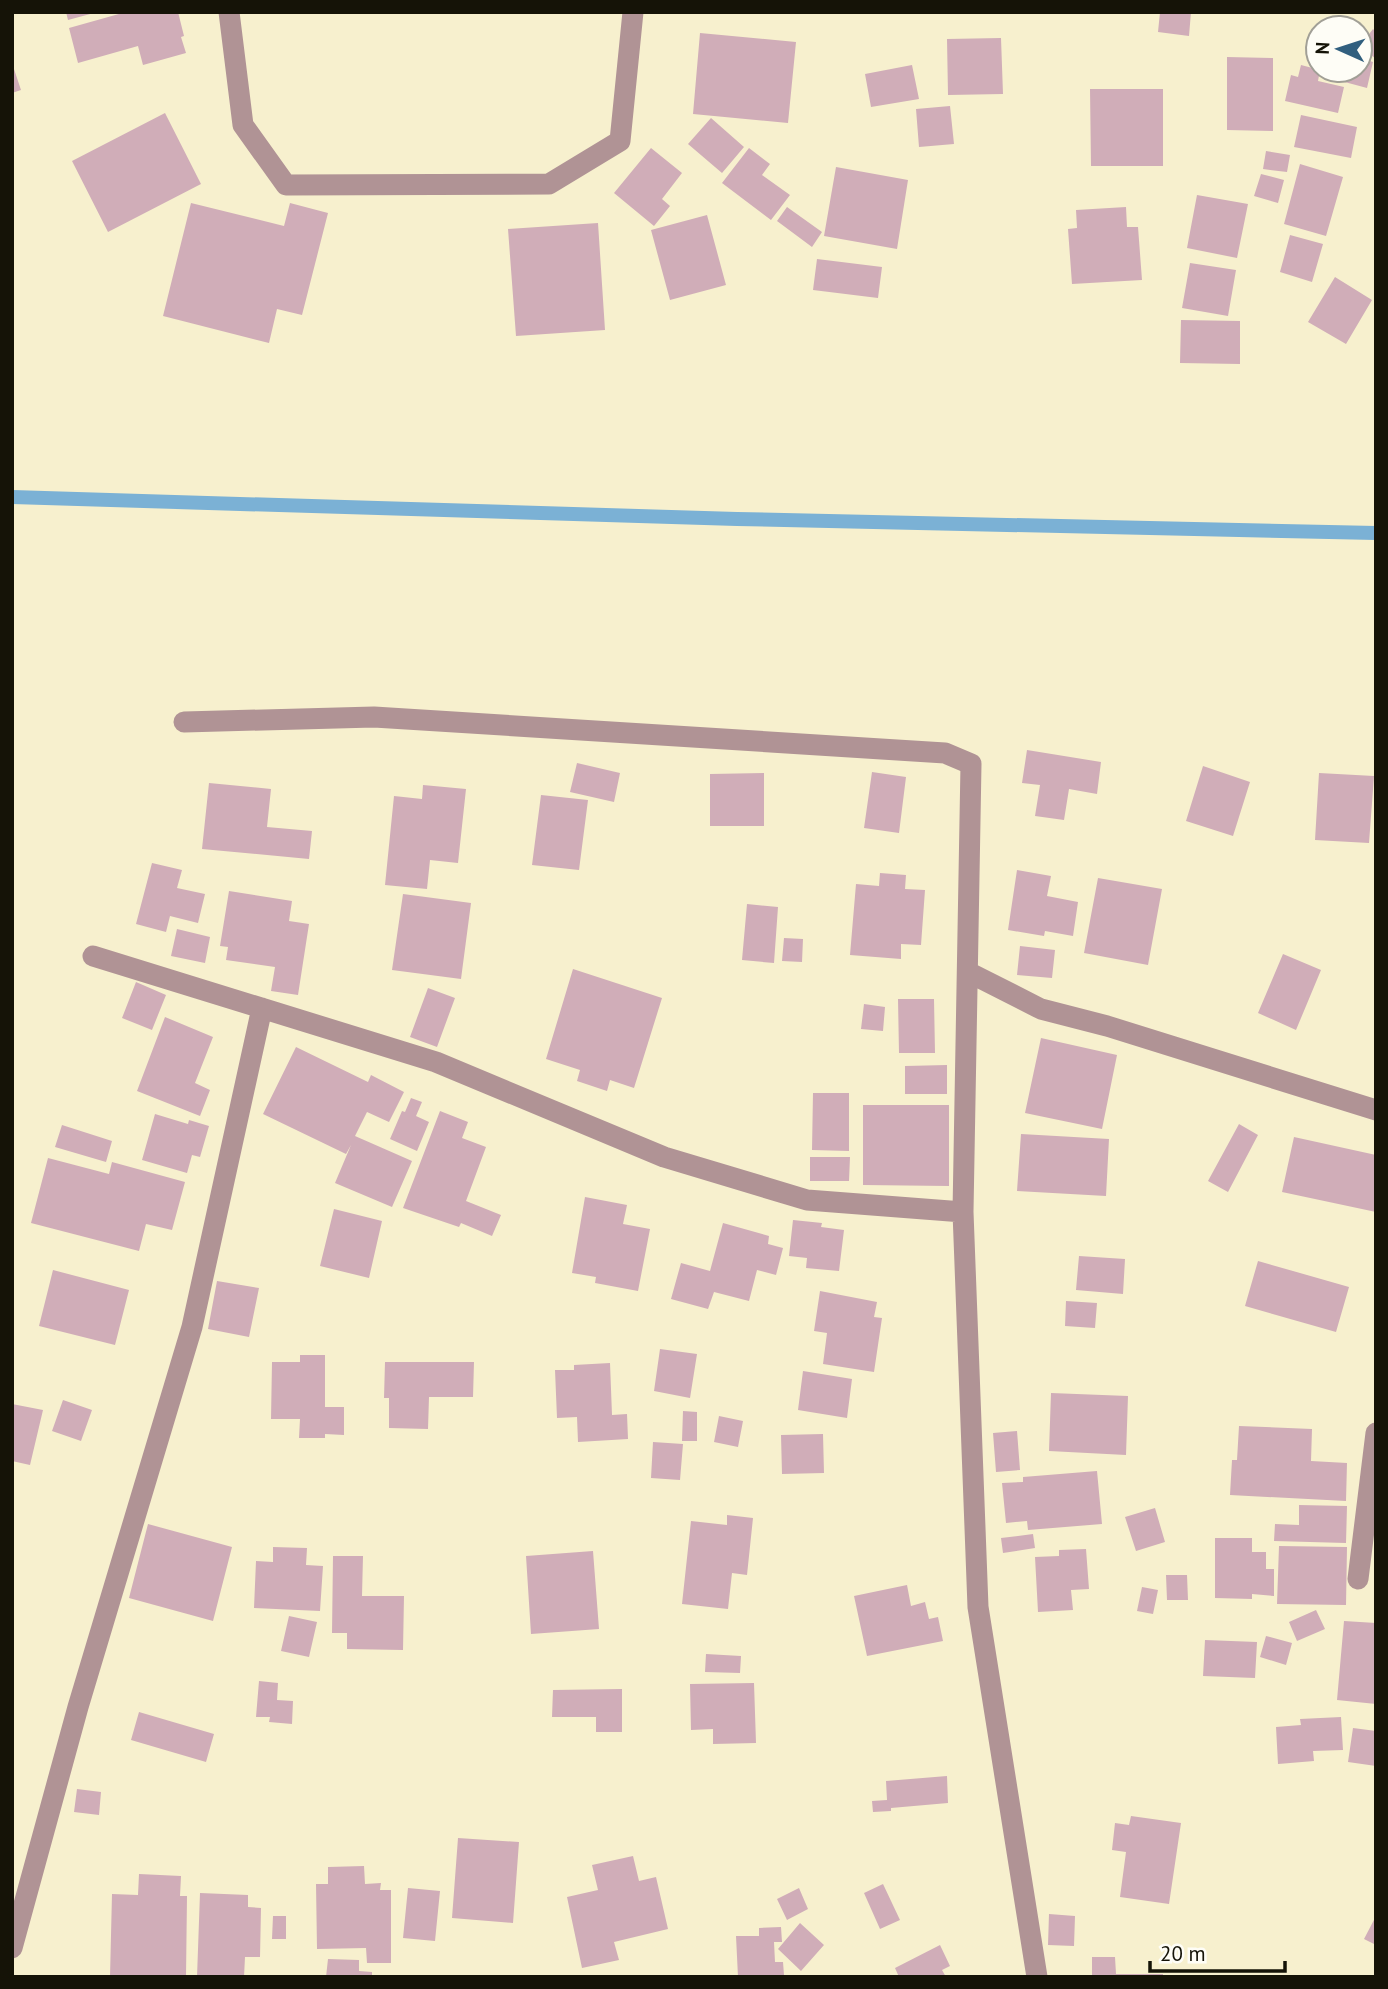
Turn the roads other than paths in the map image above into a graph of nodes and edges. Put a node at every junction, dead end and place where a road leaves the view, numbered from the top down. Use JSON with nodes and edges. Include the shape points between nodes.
{"nodes":[{"id":1,"x":229,"y":12,"type":"edge"},
{"id":2,"x":634,"y":12,"type":"edge"},
{"id":3,"x":184,"y":722,"type":"dead end"},
{"id":4,"x":93,"y":956,"type":"dead end"},
{"id":5,"x":968,"y":972,"type":"junction"},
{"id":6,"x":262,"y":1008,"type":"junction"},
{"id":7,"x":1376,"y":1110,"type":"edge"},
{"id":8,"x":963,"y":1212,"type":"junction"},
{"id":9,"x":1376,"y":1433,"type":"edge"},
{"id":10,"x":1358,"y":1578,"type":"dead end"},
{"id":11,"x":12,"y":1948,"type":"edge"},
{"id":12,"x":1037,"y":1977,"type":"edge"}],
"edges":[{"from":1,"to":2,"type":"street","via":[[243,125],[286,185],[549,184],[620,141]]},
{"from":3,"to":5,"type":"street","via":[[374,717],[945,753],[971,764]]},
{"from":4,"to":6,"type":"street"},
{"from":5,"to":7,"type":"street","via":[[1041,1009]]},
{"from":5,"to":8,"type":"street"},
{"from":6,"to":8,"type":"street","via":[[436,1062],[664,1157],[807,1200]]},
{"from":6,"to":11,"type":"street","via":[[191,1327]]},
{"from":8,"to":12,"type":"street","via":[[978,1606]]},
{"from":9,"to":10,"type":"street"}]}
